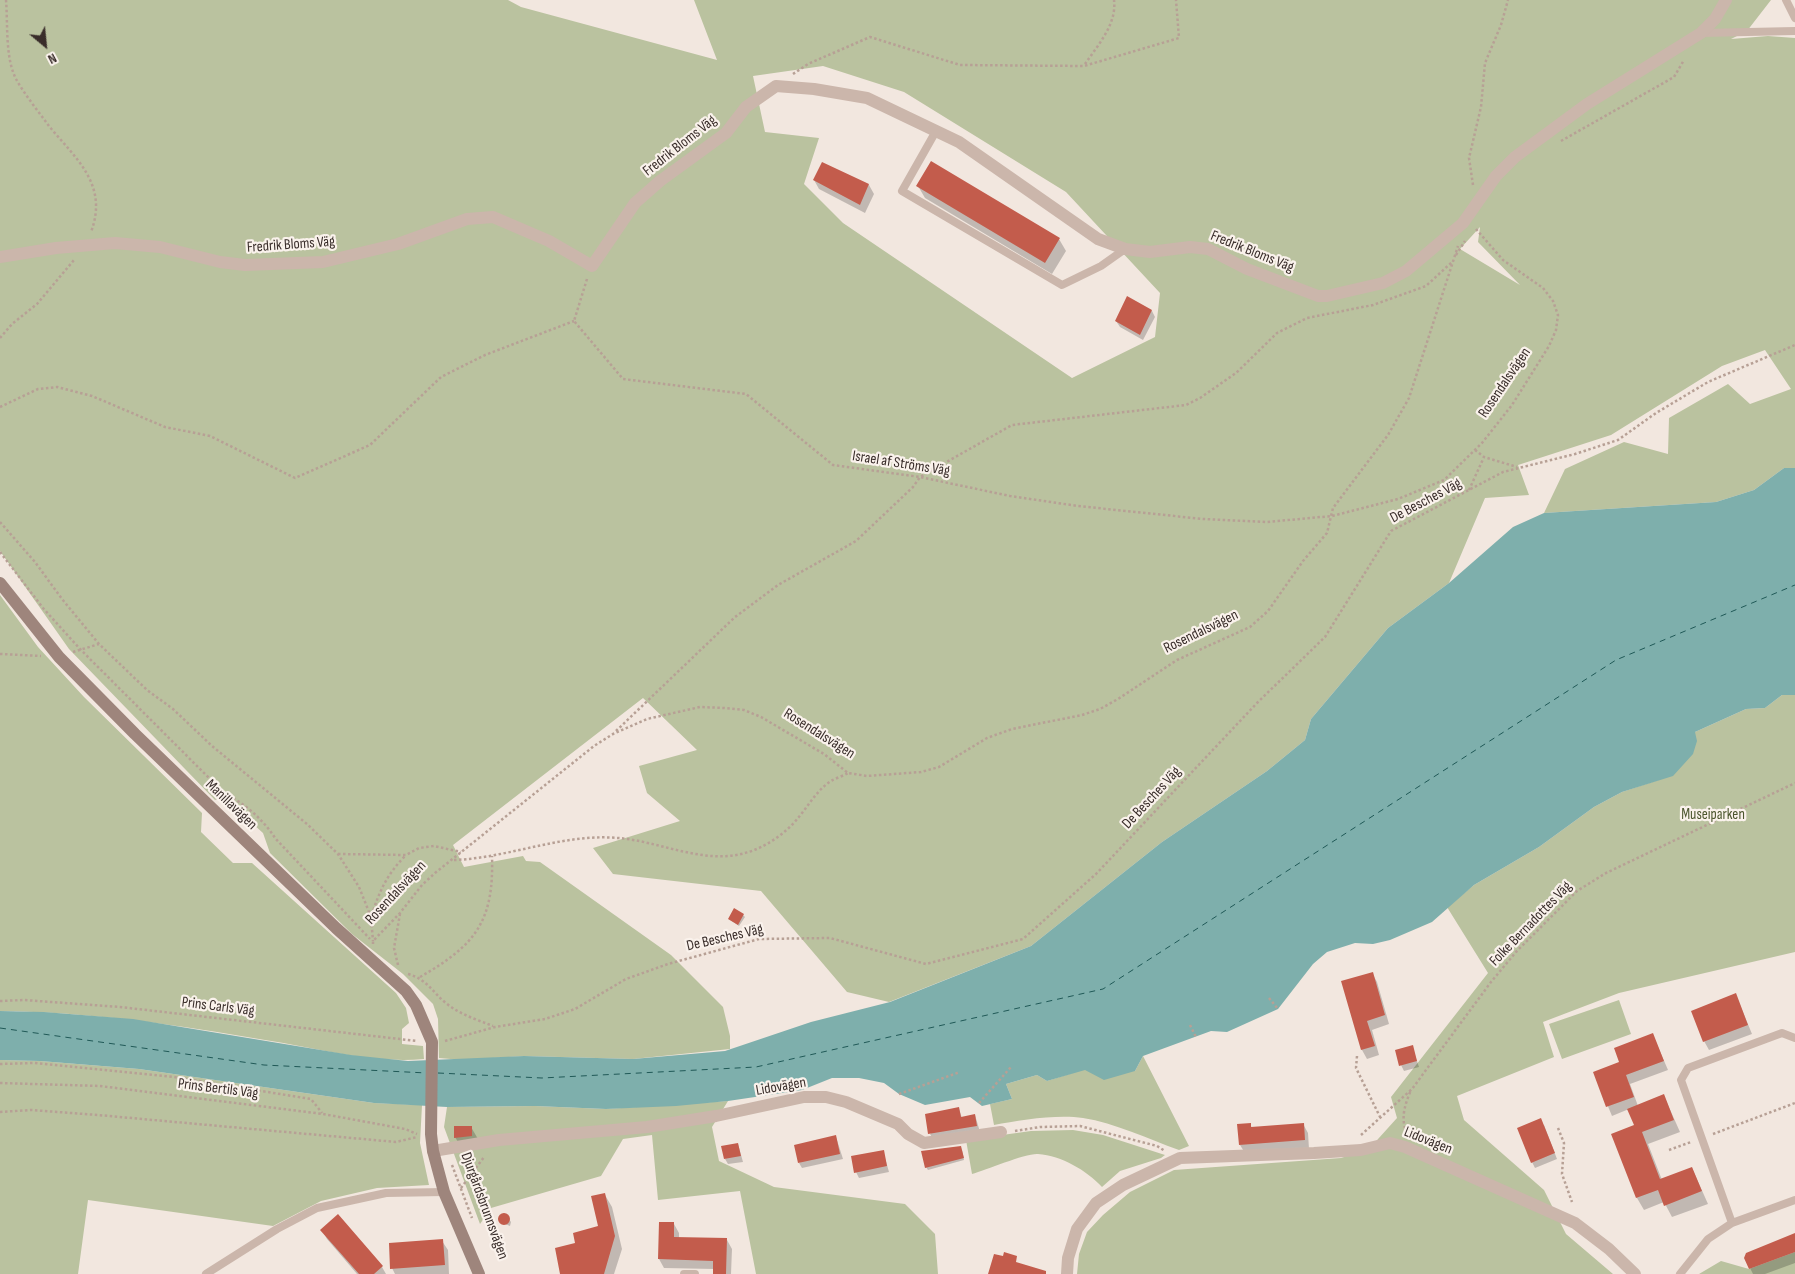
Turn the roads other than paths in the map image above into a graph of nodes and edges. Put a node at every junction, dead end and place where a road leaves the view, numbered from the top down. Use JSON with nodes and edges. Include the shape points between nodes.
{"nodes":[{"id":1,"x":1726,"y":0,"type":"edge"},
{"id":2,"x":1786,"y":0,"type":"edge"},
{"id":3,"x":1795,"y":18,"type":"edge"},
{"id":4,"x":1795,"y":31,"type":"edge"},
{"id":5,"x":1701,"y":33,"type":"junction"},
{"id":6,"x":936,"y":132,"type":"junction"},
{"id":7,"x":1125,"y":248,"type":"junction"},
{"id":8,"x":0,"y":257,"type":"edge"},
{"id":9,"x":0,"y":583,"type":"edge"},
{"id":10,"x":1795,"y":1038,"type":"edge"},
{"id":11,"x":1001,"y":1132,"type":"road end"},
{"id":12,"x":440,"y":1150,"type":"junction"},
{"id":13,"x":444,"y":1192,"type":"junction"},
{"id":14,"x":1795,"y":1200,"type":"edge"},
{"id":15,"x":1732,"y":1223,"type":"junction"},
{"id":16,"x":206,"y":1274,"type":"edge"},
{"id":17,"x":479,"y":1274,"type":"edge"},
{"id":18,"x":684,"y":1274,"type":"edge"},
{"id":19,"x":695,"y":1274,"type":"edge"},
{"id":20,"x":1067,"y":1274,"type":"edge"},
{"id":21,"x":1635,"y":1274,"type":"edge"},
{"id":22,"x":1680,"y":1274,"type":"edge"}],
"edges":[{"from":1,"to":5,"type":"street","via":[[1715,19]]},
{"from":2,"to":3,"type":"lane"},
{"from":4,"to":5,"type":"lane"},
{"from":5,"to":7,"type":"street","name":"Fredrik Bloms Väg","via":[[1587,104],[1514,157],[1496,176],[1470,222],[1396,277],[1359,290],[1318,296],[1247,270],[1208,248],[1150,252]]},
{"from":6,"to":7,"type":"street","name":"Fredrik Bloms Väg","via":[[959,142],[1098,239]]},
{"from":6,"to":7,"type":"lane","via":[[902,191],[1062,285],[1101,266]]},
{"from":6,"to":8,"type":"street","name":"Fredrik Bloms Väg","via":[[867,98],[776,86],[746,107],[726,133],[635,203],[592,266],[549,241],[493,217],[467,219],[398,244],[323,262],[245,265],[145,244],[115,243]]},
{"from":9,"to":12,"type":"street","name":"Manillavägen","via":[[59,657],[226,824],[374,962],[398,976],[416,1005],[432,1046],[426,1132]]},
{"from":10,"to":15,"type":"lane","via":[[1782,1033],[1688,1068],[1681,1080]]},
{"from":11,"to":12,"type":"street","name":"Lidovägen","via":[[924,1143],[898,1124],[846,1102],[804,1097],[716,1116],[499,1140]]},
{"from":12,"to":13,"type":"street","name":"Djurgårdsbrunnsvägen"},
{"from":13,"to":16,"type":"lane","via":[[386,1193],[317,1208]]},
{"from":13,"to":17,"type":"street","name":"Djurgårdsbrunnsvägen"},
{"from":14,"to":15,"type":"lane"},
{"from":15,"to":22,"type":"lane","via":[[1708,1240]]},
{"from":18,"to":19,"type":"lane"},
{"from":20,"to":21,"type":"street","name":"Lidovägen","via":[[1077,1229],[1096,1203],[1123,1185],[1180,1158],[1361,1150],[1390,1143],[1575,1223],[1609,1248]]}]}
